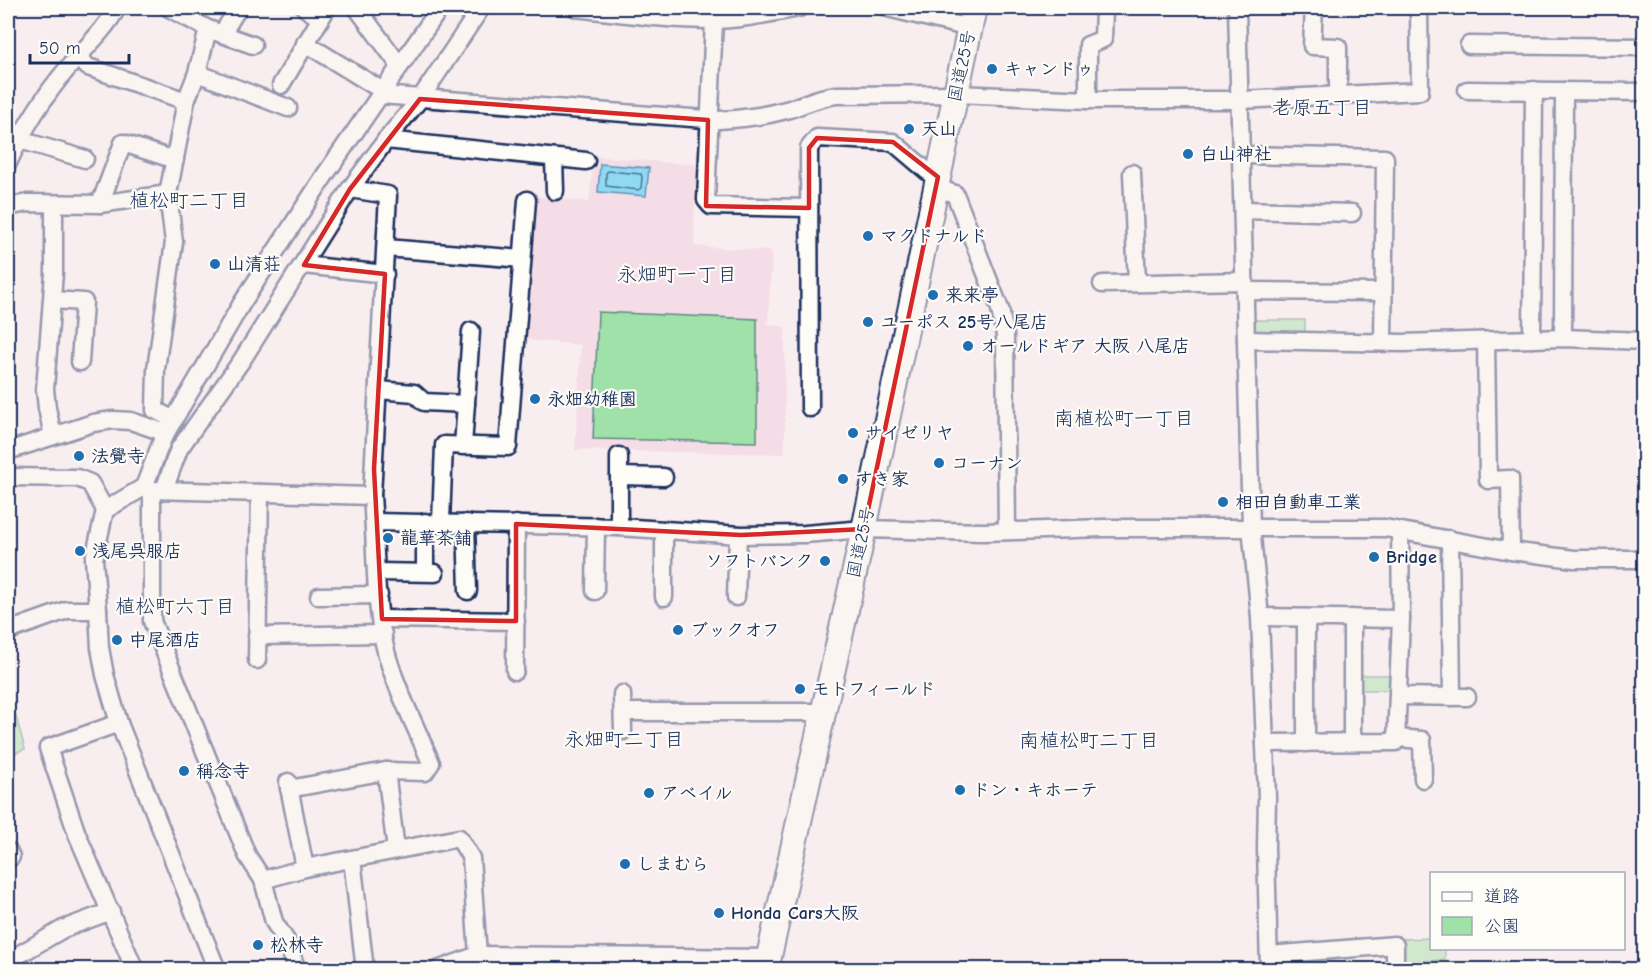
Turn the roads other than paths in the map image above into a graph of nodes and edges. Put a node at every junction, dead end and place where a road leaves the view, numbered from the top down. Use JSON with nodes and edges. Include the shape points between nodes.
{"nodes":[{"id":1,"x":117,"y":8,"type":"edge"},
{"id":2,"x":173,"y":8,"type":"edge"},
{"id":3,"x":238,"y":8,"type":"edge"},
{"id":4,"x":305,"y":8,"type":"edge"},
{"id":5,"x":357,"y":8,"type":"edge"},
{"id":6,"x":440,"y":8,"type":"edge"},
{"id":7,"x":480,"y":8,"type":"edge"},
{"id":8,"x":587,"y":8,"type":"edge"},
{"id":9,"x":799,"y":8,"type":"edge"},
{"id":10,"x":888,"y":8,"type":"edge"},
{"id":11,"x":1104,"y":8,"type":"edge"},
{"id":12,"x":1237,"y":8,"type":"edge"},
{"id":13,"x":1314,"y":8,"type":"edge"},
{"id":14,"x":1419,"y":8,"type":"edge"},
{"id":15,"x":324,"y":13,"type":"edge"},
{"id":16,"x":972,"y":18,"type":"edge"},
{"id":17,"x":714,"y":20,"type":"junction"},
{"id":18,"x":215,"y":31,"type":"junction"},
{"id":19,"x":305,"y":43,"type":"junction"},
{"id":20,"x":253,"y":45,"type":"dead end"},
{"id":21,"x":1469,"y":45,"type":"dead end"},
{"id":22,"x":1644,"y":47,"type":"edge"},
{"id":23,"x":77,"y":58,"type":"junction"},
{"id":24,"x":399,"y":66,"type":"junction"},
{"id":25,"x":197,"y":73,"type":"junction"},
{"id":26,"x":281,"y":85,"type":"dead end"},
{"id":27,"x":1467,"y":90,"type":"dead end"},
{"id":28,"x":1534,"y":90,"type":"junction"},
{"id":29,"x":1564,"y":91,"type":"junction"},
{"id":30,"x":1644,"y":92,"type":"edge"},
{"id":31,"x":381,"y":93,"type":"junction"},
{"id":32,"x":957,"y":94,"type":"junction"},
{"id":33,"x":1338,"y":94,"type":"junction"},
{"id":34,"x":420,"y":99,"type":"junction"},
{"id":35,"x":1089,"y":100,"type":"junction"},
{"id":36,"x":1241,"y":100,"type":"junction"},
{"id":37,"x":186,"y":101,"type":"junction"},
{"id":38,"x":288,"y":108,"type":"dead end"},
{"id":39,"x":708,"y":120,"type":"junction"},
{"id":40,"x":20,"y":140,"type":"junction"},
{"id":41,"x":386,"y":140,"type":"junction"},
{"id":42,"x":1242,"y":155,"type":"junction"},
{"id":43,"x":9,"y":156,"type":"edge"},
{"id":44,"x":85,"y":159,"type":"dead end"},
{"id":45,"x":554,"y":159,"type":"junction"},
{"id":46,"x":175,"y":160,"type":"junction"},
{"id":47,"x":586,"y":161,"type":"dead end"},
{"id":48,"x":1132,"y":173,"type":"dead end"},
{"id":49,"x":937,"y":182,"type":"junction"},
{"id":50,"x":350,"y":189,"type":"junction"},
{"id":51,"x":555,"y":191,"type":"dead end"},
{"id":52,"x":168,"y":194,"type":"junction"},
{"id":53,"x":527,"y":200,"type":"dead end"},
{"id":54,"x":54,"y":204,"type":"junction"},
{"id":55,"x":99,"y":204,"type":"junction"},
{"id":56,"x":8,"y":207,"type":"edge"},
{"id":57,"x":809,"y":208,"type":"junction"},
{"id":58,"x":1243,"y":210,"type":"junction"},
{"id":59,"x":1352,"y":213,"type":"dead end"},
{"id":60,"x":386,"y":248,"type":"junction"},
{"id":61,"x":522,"y":260,"type":"junction"},
{"id":62,"x":304,"y":265,"type":"junction"},
{"id":63,"x":385,"y":274,"type":"junction"},
{"id":64,"x":1137,"y":283,"type":"junction"},
{"id":65,"x":1102,"y":284,"type":"dead end"},
{"id":66,"x":1244,"y":286,"type":"junction"},
{"id":67,"x":1383,"y":292,"type":"junction"},
{"id":68,"x":52,"y":300,"type":"junction"},
{"id":69,"x":471,"y":331,"type":"dead end"},
{"id":70,"x":1532,"y":339,"type":"junction"},
{"id":71,"x":1563,"y":339,"type":"junction"},
{"id":72,"x":1246,"y":340,"type":"junction"},
{"id":73,"x":1486,"y":340,"type":"junction"},
{"id":74,"x":1644,"y":341,"type":"edge"},
{"id":75,"x":1383,"y":342,"type":"junction"},
{"id":76,"x":80,"y":362,"type":"dead end"},
{"id":77,"x":378,"y":390,"type":"junction"},
{"id":78,"x":466,"y":404,"type":"junction"},
{"id":79,"x":810,"y":408,"type":"dead end"},
{"id":80,"x":170,"y":427,"type":"junction"},
{"id":81,"x":53,"y":436,"type":"junction"},
{"id":82,"x":463,"y":446,"type":"junction"},
{"id":83,"x":8,"y":452,"type":"edge"},
{"id":84,"x":619,"y":456,"type":"dead end"},
{"id":85,"x":619,"y":476,"type":"junction"},
{"id":86,"x":8,"y":477,"type":"edge"},
{"id":87,"x":664,"y":477,"type":"dead end"},
{"id":88,"x":154,"y":489,"type":"junction"},
{"id":89,"x":261,"y":493,"type":"junction"},
{"id":90,"x":372,"y":496,"type":"junction"},
{"id":91,"x":105,"y":510,"type":"junction"},
{"id":92,"x":374,"y":522,"type":"junction"},
{"id":93,"x":433,"y":522,"type":"junction"},
{"id":94,"x":466,"y":523,"type":"junction"},
{"id":95,"x":516,"y":524,"type":"junction"},
{"id":96,"x":596,"y":526,"type":"junction"},
{"id":97,"x":619,"y":526,"type":"junction"},
{"id":98,"x":1251,"y":527,"type":"junction"},
{"id":99,"x":864,"y":529,"type":"junction"},
{"id":100,"x":664,"y":530,"type":"junction"},
{"id":101,"x":1007,"y":531,"type":"junction"},
{"id":102,"x":1400,"y":531,"type":"junction"},
{"id":103,"x":738,"y":534,"type":"junction"},
{"id":104,"x":1450,"y":539,"type":"junction"},
{"id":105,"x":1512,"y":551,"type":"junction"},
{"id":106,"x":1644,"y":559,"type":"edge"},
{"id":107,"x":377,"y":572,"type":"junction"},
{"id":108,"x":468,"y":591,"type":"dead end"},
{"id":109,"x":595,"y":591,"type":"dead end"},
{"id":110,"x":378,"y":595,"type":"junction"},
{"id":111,"x":319,"y":596,"type":"dead end"},
{"id":112,"x":664,"y":597,"type":"dead end"},
{"id":113,"x":736,"y":597,"type":"dead end"},
{"id":114,"x":98,"y":609,"type":"junction"},
{"id":115,"x":1260,"y":617,"type":"junction"},
{"id":116,"x":1306,"y":618,"type":"junction"},
{"id":117,"x":1352,"y":618,"type":"junction"},
{"id":118,"x":1401,"y":619,"type":"junction"},
{"id":119,"x":516,"y":621,"type":"junction"},
{"id":120,"x":382,"y":627,"type":"junction"},
{"id":121,"x":8,"y":631,"type":"edge"},
{"id":122,"x":257,"y":636,"type":"junction"},
{"id":123,"x":257,"y":660,"type":"dead end"},
{"id":124,"x":515,"y":671,"type":"dead end"},
{"id":125,"x":622,"y":694,"type":"dead end"},
{"id":126,"x":1398,"y":696,"type":"junction"},
{"id":127,"x":622,"y":712,"type":"junction"},
{"id":128,"x":823,"y":712,"type":"junction"},
{"id":129,"x":118,"y":723,"type":"junction"},
{"id":130,"x":623,"y":731,"type":"dead end"},
{"id":131,"x":1396,"y":738,"type":"junction"},
{"id":132,"x":1306,"y":742,"type":"junction"},
{"id":133,"x":1352,"y":742,"type":"junction"},
{"id":134,"x":1265,"y":743,"type":"junction"},
{"id":135,"x":386,"y":771,"type":"junction"},
{"id":136,"x":1423,"y":779,"type":"dead end"},
{"id":137,"x":396,"y":850,"type":"junction"},
{"id":138,"x":352,"y":859,"type":"junction"},
{"id":139,"x":305,"y":868,"type":"junction"},
{"id":140,"x":263,"y":880,"type":"junction"},
{"id":141,"x":111,"y":911,"type":"junction"},
{"id":142,"x":478,"y":955,"type":"junction"},
{"id":143,"x":1269,"y":962,"type":"edge"},
{"id":144,"x":10,"y":963,"type":"edge"},
{"id":145,"x":767,"y":964,"type":"edge"},
{"id":146,"x":135,"y":969,"type":"edge"},
{"id":147,"x":217,"y":969,"type":"edge"},
{"id":148,"x":297,"y":969,"type":"edge"},
{"id":149,"x":365,"y":969,"type":"edge"},
{"id":150,"x":437,"y":969,"type":"edge"},
{"id":151,"x":1395,"y":969,"type":"edge"}],
"edges":[{"from":1,"to":23,"type":"street"},
{"from":2,"to":18,"type":"street"},
{"from":3,"to":18,"type":"street"},
{"from":4,"to":15,"type":"street"},
{"from":5,"to":24,"type":"street"},
{"from":6,"to":24,"type":"street"},
{"from":7,"to":34,"type":"street"},
{"from":8,"to":17,"type":"street"},
{"from":9,"to":17,"type":"street"},
{"from":10,"to":16,"type":"street"},
{"from":11,"to":35,"type":"street","via":[[1103,39],[1088,45]]},
{"from":12,"to":36,"type":"street"},
{"from":13,"to":33,"type":"street","via":[[1312,46],[1338,47]]},
{"from":14,"to":33,"type":"street","via":[[1420,91]]},
{"from":15,"to":19,"type":"street"},
{"from":16,"to":32,"type":"highway","name":"国道25号"},
{"from":17,"to":39,"type":"street"},
{"from":18,"to":20,"type":"street"},
{"from":18,"to":25,"type":"street"},
{"from":19,"to":26,"type":"street"},
{"from":19,"to":31,"type":"street"},
{"from":21,"to":22,"type":"street"},
{"from":23,"to":37,"type":"street","via":[[88,67]]},
{"from":23,"to":40,"type":"street"},
{"from":24,"to":31,"type":"street"},
{"from":25,"to":37,"type":"street"},
{"from":25,"to":38,"type":"street"},
{"from":27,"to":28,"type":"street"},
{"from":28,"to":29,"type":"street"},
{"from":28,"to":70,"type":"street"},
{"from":29,"to":30,"type":"street"},
{"from":29,"to":71,"type":"street"},
{"from":31,"to":34,"type":"street"},
{"from":31,"to":80,"type":"street","via":[[242,303]]},
{"from":32,"to":35,"type":"street"},
{"from":32,"to":39,"type":"street","via":[[836,95],[785,110]]},
{"from":32,"to":49,"type":"highway","name":"国道25号"},
{"from":33,"to":36,"type":"street"},
{"from":34,"to":39,"type":"street"},
{"from":34,"to":41,"type":"street"},
{"from":35,"to":36,"type":"street"},
{"from":36,"to":42,"type":"street"},
{"from":37,"to":46,"type":"street"},
{"from":39,"to":57,"type":"street","via":[[706,200],[711,206]]},
{"from":40,"to":43,"type":"street"},
{"from":40,"to":44,"type":"street"},
{"from":41,"to":45,"type":"street"},
{"from":41,"to":50,"type":"street"},
{"from":42,"to":58,"type":"street"},
{"from":42,"to":67,"type":"street","via":[[1385,158]]},
{"from":45,"to":47,"type":"street"},
{"from":45,"to":51,"type":"street"},
{"from":46,"to":52,"type":"street"},
{"from":46,"to":55,"type":"street","via":[[123,143]]},
{"from":48,"to":64,"type":"street"},
{"from":49,"to":57,"type":"street","via":[[893,142],[817,138],[809,148]]},
{"from":49,"to":99,"type":"highway","name":"国道25号"},
{"from":49,"to":101,"type":"street","via":[[955,194],[1000,309],[1005,336]]},
{"from":50,"to":60,"type":"street","via":[[388,195]]},
{"from":50,"to":62,"type":"street"},
{"from":52,"to":55,"type":"street"},
{"from":52,"to":80,"type":"street","via":[[174,242],[156,369],[155,410]]},
{"from":53,"to":61,"type":"street"},
{"from":54,"to":55,"type":"street"},
{"from":54,"to":56,"type":"street"},
{"from":54,"to":68,"type":"street"},
{"from":57,"to":79,"type":"street"},
{"from":58,"to":59,"type":"street"},
{"from":58,"to":66,"type":"street"},
{"from":60,"to":61,"type":"street"},
{"from":60,"to":63,"type":"street"},
{"from":61,"to":82,"type":"street","via":[[508,447]]},
{"from":62,"to":63,"type":"street"},
{"from":62,"to":88,"type":"street"},
{"from":63,"to":77,"type":"street"},
{"from":64,"to":65,"type":"street"},
{"from":64,"to":66,"type":"street"},
{"from":66,"to":67,"type":"street"},
{"from":66,"to":72,"type":"street"},
{"from":67,"to":75,"type":"street"},
{"from":68,"to":76,"type":"street","via":[[84,302]]},
{"from":68,"to":81,"type":"street","via":[[45,389]]},
{"from":69,"to":78,"type":"street"},
{"from":70,"to":71,"type":"street"},
{"from":70,"to":73,"type":"street"},
{"from":71,"to":74,"type":"street"},
{"from":72,"to":75,"type":"street"},
{"from":72,"to":98,"type":"street"},
{"from":73,"to":75,"type":"street"},
{"from":73,"to":105,"type":"street","via":[[1488,480],[1510,479]]},
{"from":77,"to":78,"type":"street","via":[[414,393],[424,402]]},
{"from":77,"to":90,"type":"street"},
{"from":78,"to":82,"type":"street"},
{"from":80,"to":81,"type":"street","via":[[112,420]]},
{"from":80,"to":88,"type":"street"},
{"from":81,"to":83,"type":"street"},
{"from":82,"to":93,"type":"street","via":[[444,445]]},
{"from":84,"to":85,"type":"street"},
{"from":85,"to":87,"type":"street"},
{"from":85,"to":97,"type":"street"},
{"from":86,"to":91,"type":"street","via":[[77,478],[90,483]]},
{"from":88,"to":89,"type":"street"},
{"from":88,"to":91,"type":"street"},
{"from":88,"to":140,"type":"street","via":[[152,621],[247,855]]},
{"from":89,"to":90,"type":"street"},
{"from":89,"to":122,"type":"street"},
{"from":90,"to":92,"type":"street"},
{"from":91,"to":114,"type":"street","via":[[94,559]]},
{"from":92,"to":93,"type":"street"},
{"from":92,"to":107,"type":"street"},
{"from":93,"to":94,"type":"street"},
{"from":93,"to":107,"type":"street","via":[[430,573]]},
{"from":94,"to":95,"type":"street"},
{"from":94,"to":108,"type":"street"},
{"from":95,"to":96,"type":"street"},
{"from":95,"to":119,"type":"street"},
{"from":96,"to":97,"type":"street"},
{"from":96,"to":109,"type":"street"},
{"from":97,"to":100,"type":"street"},
{"from":98,"to":101,"type":"street"},
{"from":98,"to":102,"type":"street"},
{"from":98,"to":115,"type":"street"},
{"from":99,"to":101,"type":"street"},
{"from":99,"to":103,"type":"street"},
{"from":99,"to":128,"type":"highway","name":"国道25号"},
{"from":100,"to":103,"type":"street"},
{"from":100,"to":112,"type":"street"},
{"from":102,"to":104,"type":"street"},
{"from":102,"to":118,"type":"street"},
{"from":103,"to":113,"type":"street"},
{"from":104,"to":105,"type":"street"},
{"from":104,"to":126,"type":"street","via":[[1459,697]]},
{"from":105,"to":106,"type":"street","via":[[1574,559]]},
{"from":107,"to":110,"type":"street"},
{"from":110,"to":111,"type":"street"},
{"from":110,"to":120,"type":"street"},
{"from":114,"to":121,"type":"street","via":[[67,610]]},
{"from":114,"to":129,"type":"street","via":[[100,648]]},
{"from":115,"to":116,"type":"street"},
{"from":115,"to":134,"type":"street"},
{"from":116,"to":117,"type":"street"},
{"from":116,"to":132,"type":"street"},
{"from":117,"to":118,"type":"street"},
{"from":117,"to":133,"type":"street"},
{"from":118,"to":126,"type":"street"},
{"from":119,"to":120,"type":"street"},
{"from":119,"to":124,"type":"street"},
{"from":120,"to":122,"type":"street"},
{"from":120,"to":135,"type":"street","via":[[384,644],[431,763],[425,772]]},
{"from":122,"to":123,"type":"street"},
{"from":125,"to":127,"type":"street"},
{"from":126,"to":131,"type":"street"},
{"from":127,"to":128,"type":"street"},
{"from":127,"to":130,"type":"street"},
{"from":128,"to":145,"type":"highway","name":"国道25号"},
{"from":129,"to":141,"type":"street","via":[[48,748],[77,834]]},
{"from":129,"to":147,"type":"street"},
{"from":131,"to":133,"type":"street","via":[[1396,742]]},
{"from":131,"to":136,"type":"street","via":[[1422,740]]},
{"from":132,"to":133,"type":"street"},
{"from":132,"to":134,"type":"street"},
{"from":134,"to":143,"type":"street"},
{"from":135,"to":137,"type":"street"},
{"from":135,"to":139,"type":"street","via":[[289,786]]},
{"from":137,"to":138,"type":"street"},
{"from":137,"to":142,"type":"street","via":[[459,838],[471,858]]},
{"from":138,"to":139,"type":"street"},
{"from":138,"to":149,"type":"street"},
{"from":139,"to":140,"type":"street"},
{"from":140,"to":148,"type":"street","via":[[274,922]]},
{"from":141,"to":144,"type":"street","via":[[63,929]]},
{"from":141,"to":146,"type":"street"},
{"from":142,"to":145,"type":"street"},
{"from":142,"to":150,"type":"street"},
{"from":143,"to":151,"type":"street","via":[[1395,945]]}]}
